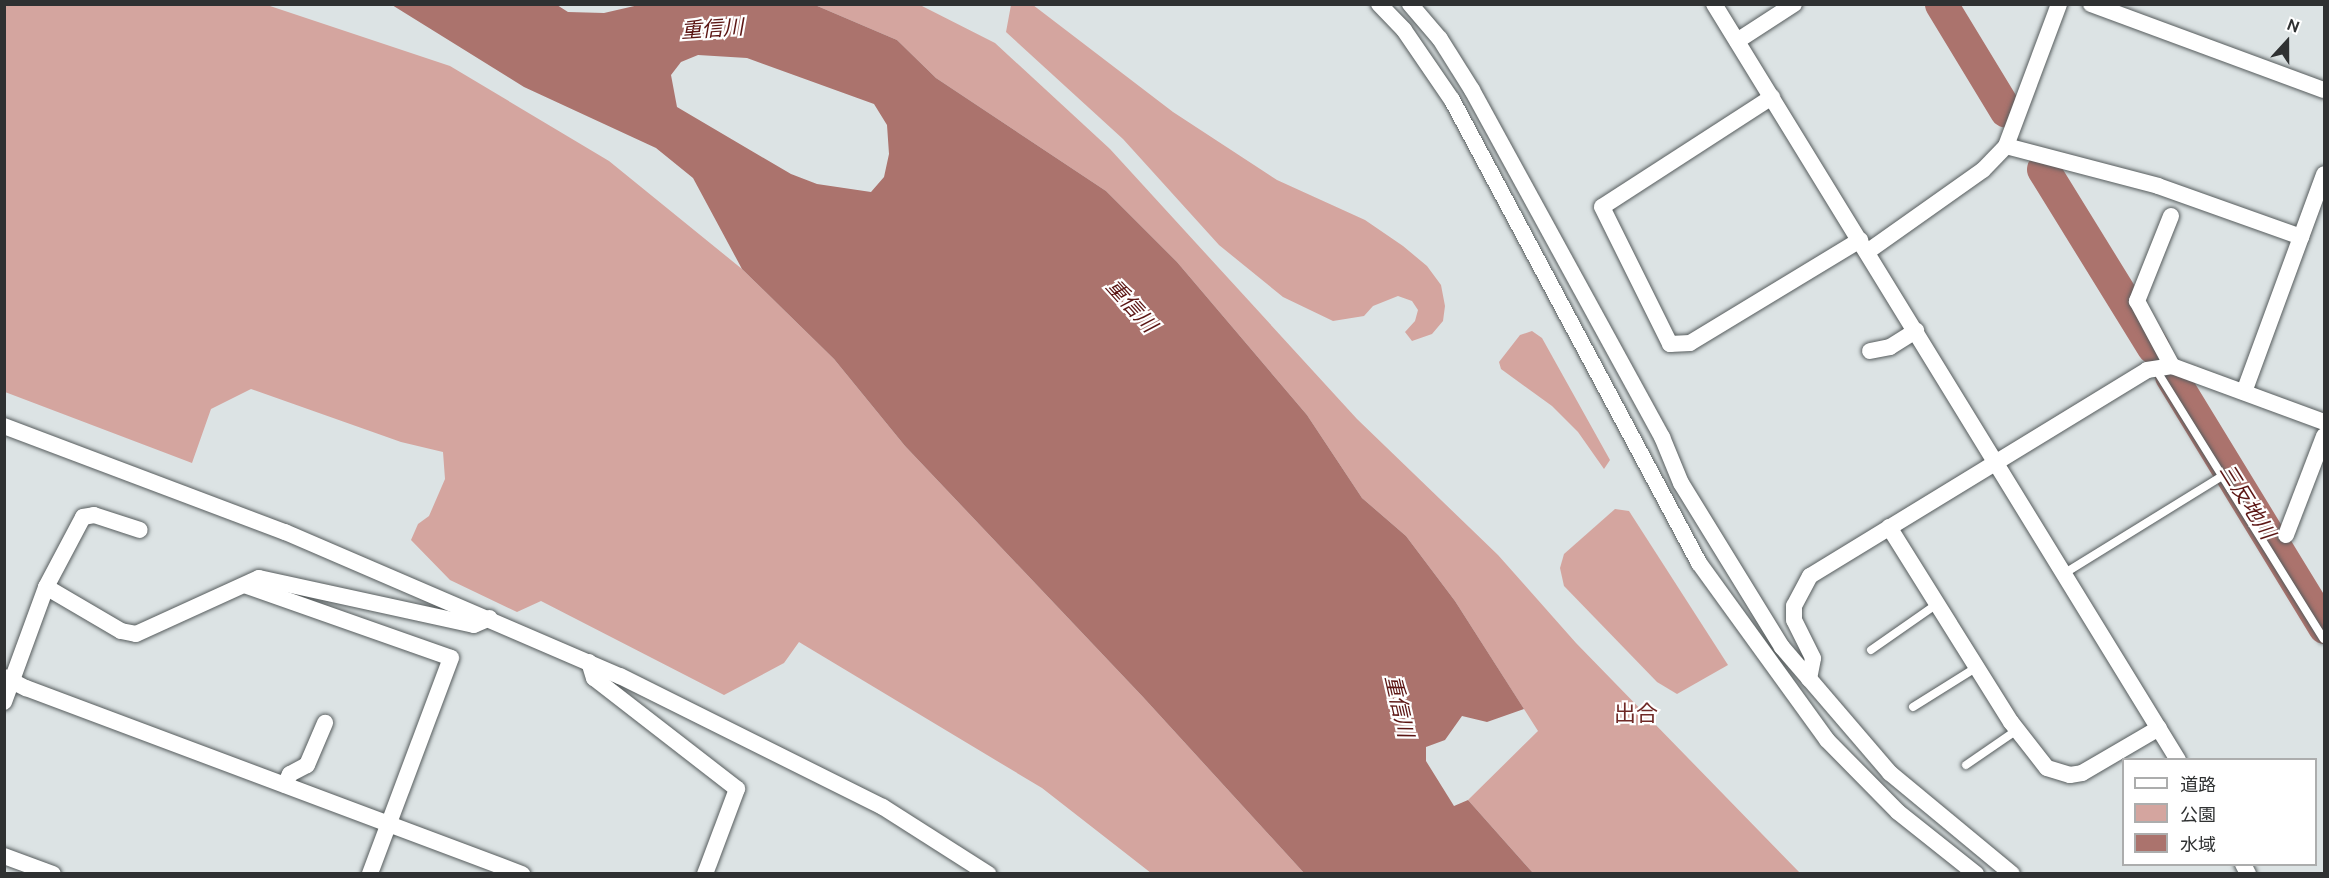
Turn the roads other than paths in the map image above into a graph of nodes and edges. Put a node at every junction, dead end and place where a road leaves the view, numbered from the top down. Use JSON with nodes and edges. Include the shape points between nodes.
{"nodes":[{"id":1,"x":1378,"y":4,"type":"edge"},
{"id":2,"x":1410,"y":4,"type":"edge"},
{"id":3,"x":1714,"y":4,"type":"edge"},
{"id":4,"x":1794,"y":4,"type":"edge"},
{"id":5,"x":2059,"y":4,"type":"edge"},
{"id":6,"x":2091,"y":4,"type":"edge"},
{"id":7,"x":1737,"y":41,"type":"junction"},
{"id":8,"x":2325,"y":90,"type":"edge"},
{"id":9,"x":1772,"y":98,"type":"junction"},
{"id":10,"x":2006,"y":146,"type":"junction"},
{"id":11,"x":2325,"y":174,"type":"edge"},
{"id":12,"x":2171,"y":216,"type":"dead end"},
{"id":13,"x":2301,"y":237,"type":"junction"},
{"id":14,"x":1864,"y":246,"type":"junction"},
{"id":15,"x":1916,"y":330,"type":"junction"},
{"id":16,"x":1870,"y":351,"type":"dead end"},
{"id":17,"x":2172,"y":366,"type":"junction"},
{"id":18,"x":2154,"y":368,"type":"junction"},
{"id":19,"x":2244,"y":392,"type":"junction"},
{"id":20,"x":2325,"y":422,"type":"edge"},
{"id":21,"x":4,"y":426,"type":"edge"},
{"id":22,"x":2325,"y":436,"type":"edge"},
{"id":23,"x":1996,"y":460,"type":"junction"},
{"id":24,"x":2223,"y":476,"type":"junction"},
{"id":25,"x":1889,"y":527,"type":"junction"},
{"id":26,"x":140,"y":530,"type":"dead end"},
{"id":27,"x":2286,"y":535,"type":"dead end"},
{"id":28,"x":2065,"y":573,"type":"junction"},
{"id":29,"x":247,"y":586,"type":"junction"},
{"id":30,"x":46,"y":587,"type":"junction"},
{"id":31,"x":1937,"y":604,"type":"junction"},
{"id":32,"x":490,"y":618,"type":"junction"},
{"id":33,"x":2325,"y":639,"type":"edge"},
{"id":34,"x":1871,"y":650,"type":"dead end"},
{"id":35,"x":589,"y":662,"type":"junction"},
{"id":36,"x":1977,"y":667,"type":"junction"},
{"id":37,"x":9,"y":679,"type":"edge"},
{"id":38,"x":1809,"y":680,"type":"junction"},
{"id":39,"x":4,"y":702,"type":"edge"},
{"id":40,"x":1913,"y":707,"type":"dead end"},
{"id":41,"x":325,"y":723,"type":"dead end"},
{"id":42,"x":2159,"y":728,"type":"junction"},
{"id":43,"x":2016,"y":730,"type":"junction"},
{"id":44,"x":1827,"y":740,"type":"junction"},
{"id":45,"x":2177,"y":758,"type":"edge"},
{"id":46,"x":1966,"y":765,"type":"dead end"},
{"id":47,"x":1890,"y":772,"type":"junction"},
{"id":48,"x":285,"y":785,"type":"junction"},
{"id":49,"x":389,"y":824,"type":"junction"},
{"id":50,"x":4,"y":856,"type":"edge"},
{"id":51,"x":53,"y":873,"type":"edge"},
{"id":52,"x":370,"y":873,"type":"edge"},
{"id":53,"x":522,"y":873,"type":"edge"},
{"id":54,"x":705,"y":873,"type":"edge"},
{"id":55,"x":987,"y":873,"type":"edge"},
{"id":56,"x":1976,"y":873,"type":"edge"},
{"id":57,"x":2012,"y":873,"type":"edge"}],
"edges":[{"from":1,"to":44,"type":"street","via":[[1404,30],[1452,100],[1699,563]]},
{"from":2,"to":38,"type":"street","via":[[1440,39],[1472,90],[1720,551],[1782,647]]},
{"from":3,"to":7,"type":"street"},
{"from":4,"to":7,"type":"street"},
{"from":5,"to":10,"type":"street"},
{"from":6,"to":8,"type":"street"},
{"from":7,"to":9,"type":"street"},
{"from":9,"to":14,"type":"street"},
{"from":9,"to":14,"type":"street","via":[[1602,207],[1670,344],[1690,343]]},
{"from":10,"to":13,"type":"street","via":[[2158,186]]},
{"from":10,"to":14,"type":"street","via":[[1983,170]]},
{"from":11,"to":13,"type":"street"},
{"from":12,"to":17,"type":"street","via":[[2137,301]]},
{"from":13,"to":19,"type":"street"},
{"from":14,"to":15,"type":"street"},
{"from":15,"to":16,"type":"street","via":[[1890,347]]},
{"from":15,"to":23,"type":"street"},
{"from":17,"to":18,"type":"street"},
{"from":17,"to":19,"type":"street"},
{"from":18,"to":23,"type":"street"},
{"from":18,"to":24,"type":"lane"},
{"from":19,"to":20,"type":"street"},
{"from":21,"to":32,"type":"street","via":[[285,532]]},
{"from":22,"to":27,"type":"street"},
{"from":23,"to":25,"type":"street"},
{"from":23,"to":28,"type":"street"},
{"from":24,"to":28,"type":"lane"},
{"from":24,"to":33,"type":"lane"},
{"from":25,"to":31,"type":"street"},
{"from":25,"to":38,"type":"street","via":[[1810,576],[1797,594],[1794,620],[1813,658]]},
{"from":26,"to":30,"type":"street","via":[[93,515],[83,518]]},
{"from":28,"to":42,"type":"street"},
{"from":29,"to":30,"type":"street","via":[[136,634],[121,631]]},
{"from":29,"to":32,"type":"street","via":[[259,578],[474,625]]},
{"from":29,"to":49,"type":"street","via":[[451,658]]},
{"from":30,"to":37,"type":"street"},
{"from":31,"to":34,"type":"lane"},
{"from":31,"to":36,"type":"street"},
{"from":32,"to":35,"type":"street"},
{"from":35,"to":54,"type":"street","via":[[594,678],[737,789]]},
{"from":35,"to":55,"type":"street","via":[[774,749],[883,807]]},
{"from":36,"to":40,"type":"lane"},
{"from":36,"to":43,"type":"street"},
{"from":37,"to":39,"type":"street"},
{"from":37,"to":48,"type":"street"},
{"from":38,"to":47,"type":"street"},
{"from":41,"to":48,"type":"street","via":[[307,765],[290,774]]},
{"from":42,"to":43,"type":"street","via":[[2082,773],[2070,775],[2058,773],[2038,760]]},
{"from":42,"to":45,"type":"street"},
{"from":43,"to":46,"type":"lane"},
{"from":44,"to":47,"type":"street"},
{"from":44,"to":56,"type":"street","via":[[1898,812]]},
{"from":47,"to":57,"type":"street"},
{"from":48,"to":49,"type":"street"},
{"from":49,"to":52,"type":"street"},
{"from":49,"to":53,"type":"street"},
{"from":50,"to":51,"type":"street"}]}
